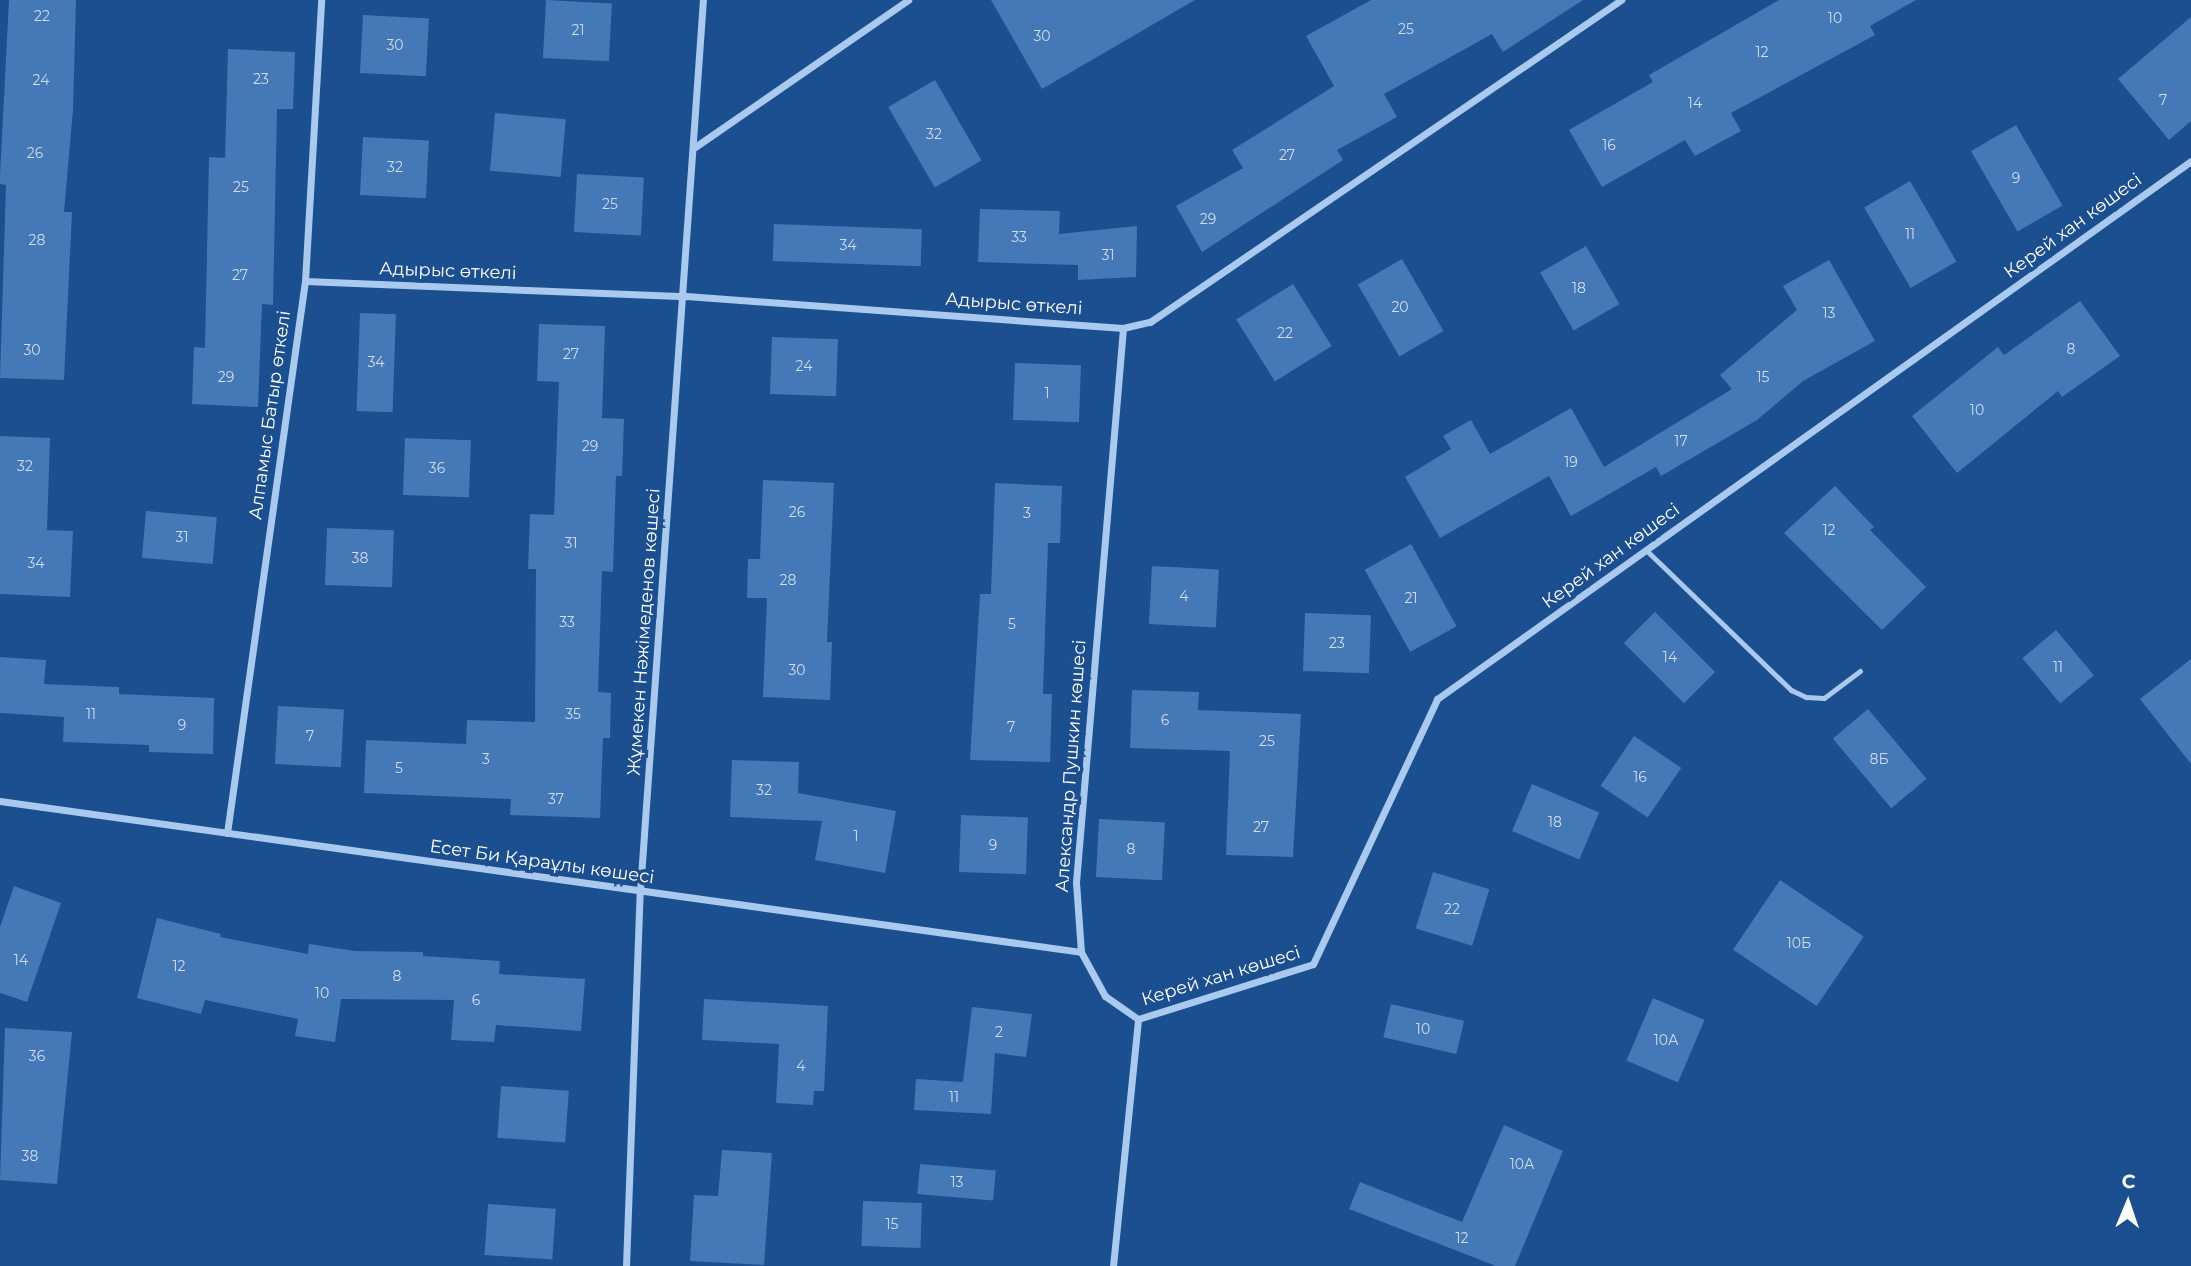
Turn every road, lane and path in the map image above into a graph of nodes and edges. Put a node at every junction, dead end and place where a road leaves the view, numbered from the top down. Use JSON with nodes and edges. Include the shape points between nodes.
{"nodes":[{"id":1,"x":321,"y":0,"type":"edge"},
{"id":2,"x":704,"y":0,"type":"edge"},
{"id":3,"x":908,"y":0,"type":"edge"},
{"id":4,"x":1621,"y":0,"type":"edge"},
{"id":5,"x":695,"y":147,"type":"junction"},
{"id":6,"x":2191,"y":161,"type":"edge"},
{"id":7,"x":305,"y":281,"type":"junction"},
{"id":8,"x":686,"y":296,"type":"junction"},
{"id":9,"x":1123,"y":328,"type":"junction"},
{"id":10,"x":1646,"y":550,"type":"junction"},
{"id":11,"x":1860,"y":671,"type":"dead end"},
{"id":12,"x":0,"y":802,"type":"edge"},
{"id":13,"x":227,"y":833,"type":"junction"},
{"id":14,"x":640,"y":891,"type":"junction"},
{"id":15,"x":1081,"y":952,"type":"junction"},
{"id":16,"x":1138,"y":1019,"type":"junction"},
{"id":17,"x":626,"y":1266,"type":"edge"},
{"id":18,"x":1113,"y":1266,"type":"edge"}],
"edges":[{"from":1,"to":7,"type":"street","name":"Алпамыс Батыр өткелі"},
{"from":2,"to":5,"type":"street","name":"Жұмекен Нәжімеденов көшесі"},
{"from":3,"to":5,"type":"street"},
{"from":4,"to":9,"type":"street","name":"Адырыс өткелі","via":[[1150,323]]},
{"from":5,"to":8,"type":"street","name":"Жұмекен Нәжімеденов көшесі"},
{"from":6,"to":10,"type":"street","name":"Керей хан көшесі"},
{"from":7,"to":8,"type":"street","name":"Адырыс өткелі"},
{"from":7,"to":13,"type":"street","name":"Алпамыс Батыр өткелі"},
{"from":8,"to":9,"type":"street","name":"Адырыс өткелі"},
{"from":8,"to":14,"type":"street","name":"Жұмекен Нәжімеденов көшесі"},
{"from":9,"to":15,"type":"street","name":"Александр Пушкин көшесі","via":[[1076,882]]},
{"from":10,"to":11,"type":"lane","via":[[1791,690],[1824,698]]},
{"from":10,"to":16,"type":"street","name":"Керей хан көшесі","via":[[1437,699],[1313,964]]},
{"from":12,"to":13,"type":"street","name":"Есет Би Қараұлы көшесі"},
{"from":13,"to":14,"type":"street","name":"Есет Би Қараұлы көшесі"},
{"from":14,"to":15,"type":"street","name":"Есет Би Қараұлы көшесі"},
{"from":14,"to":17,"type":"street","name":"Жұмекен Нәжімеденов көшесі"},
{"from":15,"to":16,"type":"street","name":"Александр Пушкин көшесі","via":[[1105,996]]},
{"from":16,"to":18,"type":"street"}]}
